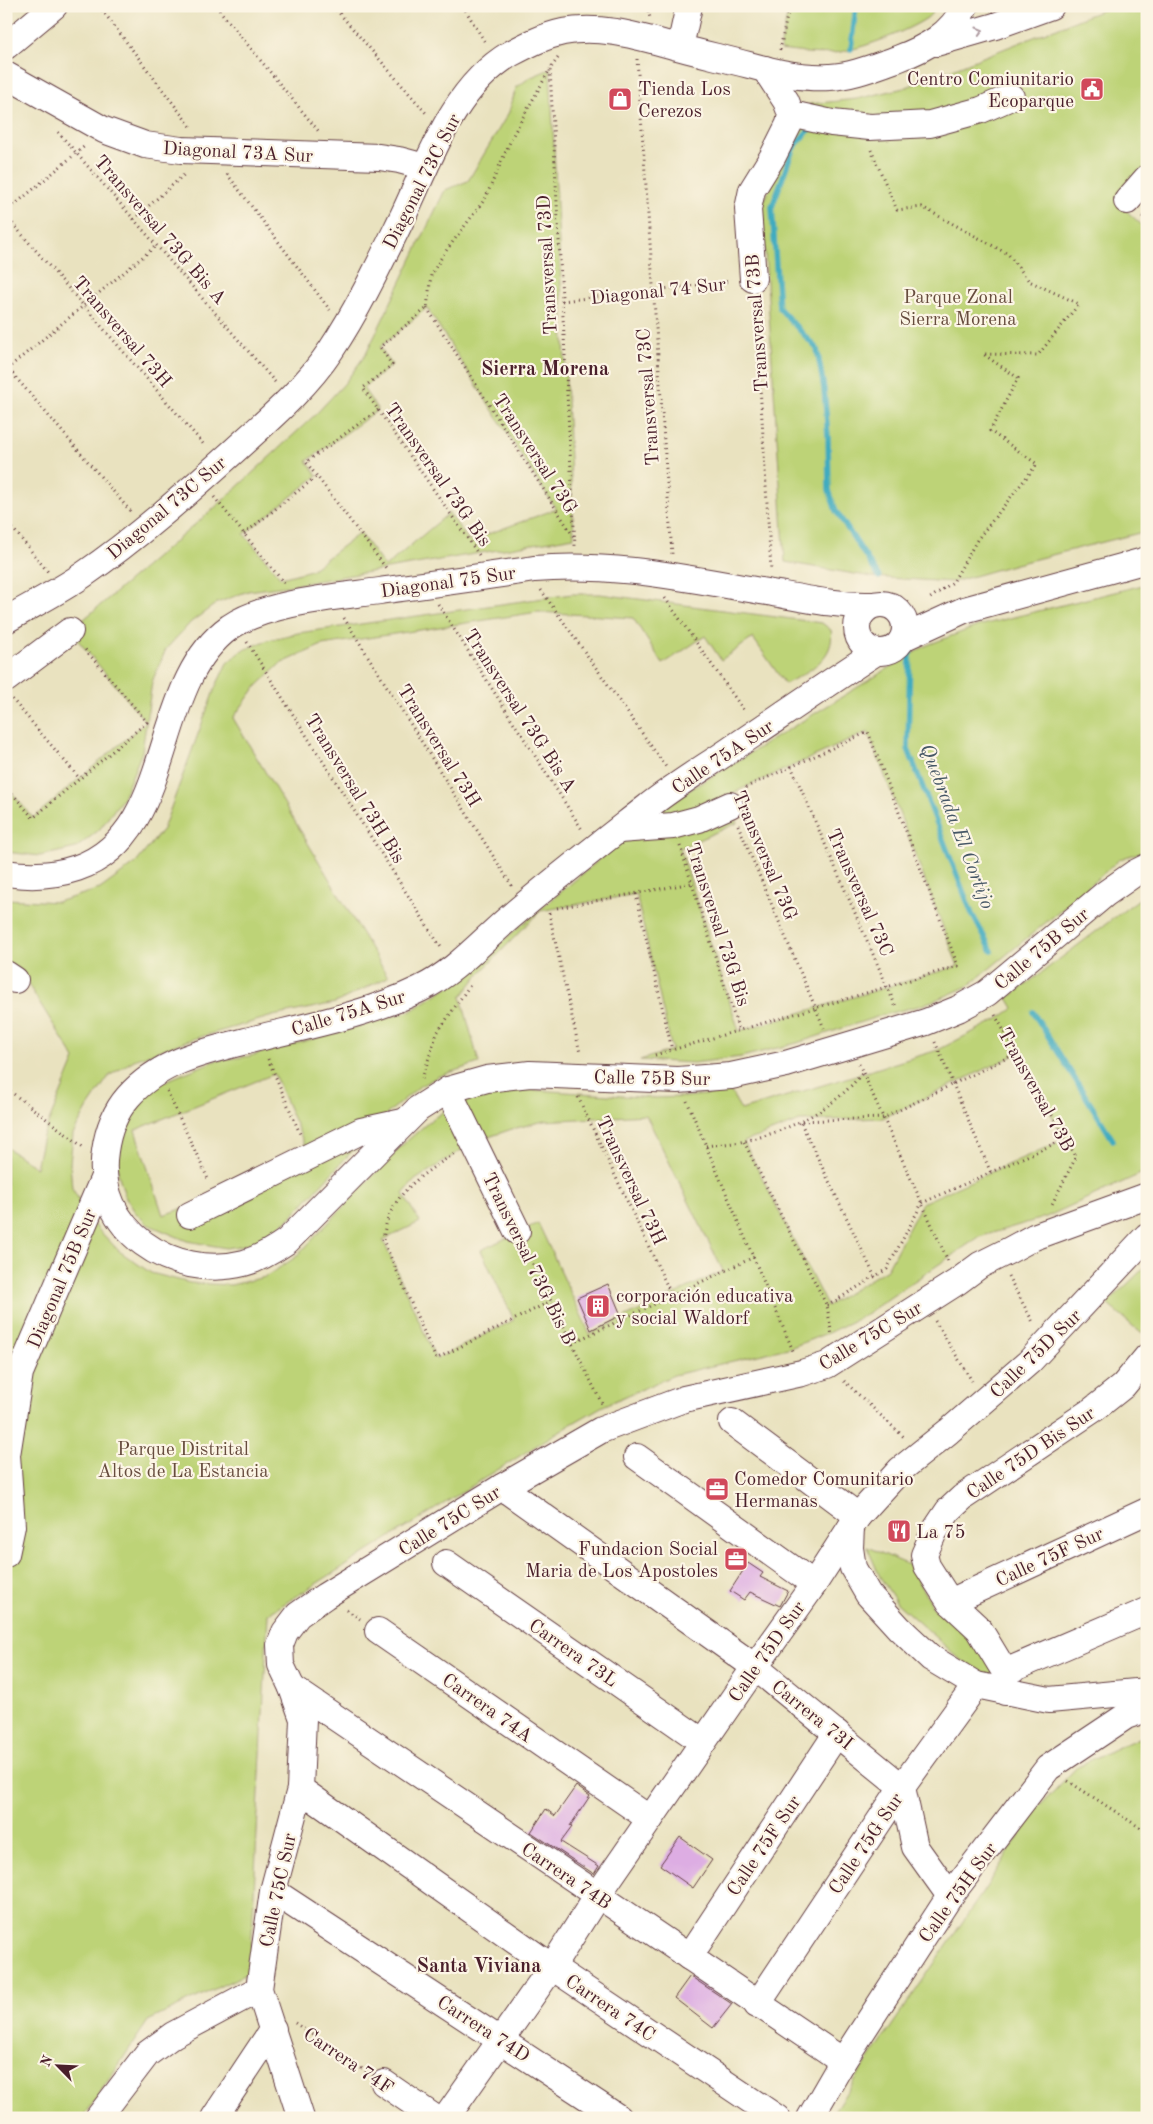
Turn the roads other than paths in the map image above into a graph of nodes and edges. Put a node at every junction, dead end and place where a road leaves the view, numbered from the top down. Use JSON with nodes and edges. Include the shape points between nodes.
{"nodes":[{"id":1,"x":54,"y":6,"type":"edge"},
{"id":2,"x":689,"y":6,"type":"edge"},
{"id":3,"x":965,"y":6,"type":"edge"},
{"id":4,"x":1051,"y":6,"type":"edge"},
{"id":5,"x":933,"y":43,"type":"junction"},
{"id":6,"x":6,"y":46,"type":"edge"},
{"id":7,"x":680,"y":47,"type":"junction"},
{"id":8,"x":770,"y":70,"type":"junction"},
{"id":9,"x":6,"y":74,"type":"edge"},
{"id":10,"x":1011,"y":97,"type":"dead end"},
{"id":11,"x":791,"y":114,"type":"junction"},
{"id":12,"x":425,"y":167,"type":"junction"},
{"id":13,"x":1147,"y":178,"type":"edge"},
{"id":14,"x":1127,"y":201,"type":"dead end"},
{"id":15,"x":754,"y":279,"type":"road end"},
{"id":16,"x":1147,"y":560,"type":"edge"},
{"id":17,"x":817,"y":601,"type":"junction"},
{"id":18,"x":893,"y":608,"type":"junction"},
{"id":19,"x":964,"y":610,"type":"junction"},
{"id":20,"x":6,"y":620,"type":"edge"},
{"id":21,"x":70,"y":631,"type":"road end"},
{"id":22,"x":903,"y":638,"type":"junction"},
{"id":23,"x":864,"y":639,"type":"junction"},
{"id":24,"x":6,"y":679,"type":"edge"},
{"id":25,"x":728,"y":801,"type":"road end"},
{"id":26,"x":619,"y":830,"type":"junction"},
{"id":27,"x":1147,"y":867,"type":"edge"},
{"id":28,"x":6,"y":873,"type":"edge"},
{"id":29,"x":448,"y":1090,"type":"junction"},
{"id":30,"x":410,"y":1116,"type":"junction"},
{"id":31,"x":103,"y":1171,"type":"junction"},
{"id":32,"x":1147,"y":1196,"type":"edge"},
{"id":33,"x":190,"y":1215,"type":"dead end"},
{"id":34,"x":517,"y":1231,"type":"road end"},
{"id":35,"x":1147,"y":1236,"type":"edge"},
{"id":36,"x":1147,"y":1357,"type":"edge"},
{"id":37,"x":732,"y":1422,"type":"dead end"},
{"id":38,"x":637,"y":1457,"type":"dead end"},
{"id":39,"x":502,"y":1487,"type":"junction"},
{"id":40,"x":1147,"y":1511,"type":"edge"},
{"id":41,"x":854,"y":1521,"type":"junction"},
{"id":42,"x":6,"y":1554,"type":"edge"},
{"id":43,"x":446,"y":1562,"type":"dead end"},
{"id":44,"x":814,"y":1584,"type":"junction"},
{"id":45,"x":950,"y":1602,"type":"junction"},
{"id":46,"x":1147,"y":1611,"type":"edge"},
{"id":47,"x":378,"y":1631,"type":"road end"},
{"id":48,"x":755,"y":1667,"type":"junction"},
{"id":49,"x":1005,"y":1682,"type":"junction"},
{"id":50,"x":976,"y":1684,"type":"junction"},
{"id":51,"x":292,"y":1688,"type":"junction"},
{"id":52,"x":1147,"y":1691,"type":"edge"},
{"id":53,"x":1147,"y":1709,"type":"edge"},
{"id":54,"x":837,"y":1733,"type":"junction"},
{"id":55,"x":703,"y":1742,"type":"junction"},
{"id":56,"x":902,"y":1787,"type":"junction"},
{"id":57,"x":300,"y":1789,"type":"junction"},
{"id":58,"x":650,"y":1819,"type":"junction"},
{"id":59,"x":273,"y":1891,"type":"junction"},
{"id":60,"x":597,"y":1896,"type":"junction"},
{"id":61,"x":950,"y":1896,"type":"junction"},
{"id":62,"x":688,"y":1957,"type":"junction"},
{"id":63,"x":552,"y":1967,"type":"junction"},
{"id":64,"x":261,"y":1996,"type":"junction"},
{"id":65,"x":757,"y":2005,"type":"junction"},
{"id":66,"x":273,"y":2029,"type":"junction"},
{"id":67,"x":502,"y":2039,"type":"junction"},
{"id":68,"x":843,"y":2061,"type":"junction"},
{"id":69,"x":384,"y":2083,"type":"road end"},
{"id":70,"x":98,"y":2118,"type":"edge"},
{"id":71,"x":214,"y":2118,"type":"edge"},
{"id":72,"x":301,"y":2118,"type":"edge"},
{"id":73,"x":435,"y":2118,"type":"edge"},
{"id":74,"x":446,"y":2118,"type":"edge"},
{"id":75,"x":618,"y":2118,"type":"edge"},
{"id":76,"x":777,"y":2118,"type":"edge"},
{"id":77,"x":810,"y":2118,"type":"edge"}],
"edges":[{"from":1,"to":6,"type":"street"},
{"from":2,"to":7,"type":"street"},
{"from":3,"to":5,"type":"street","name":"Diagonal 73C Sur","via":[[956,23]]},
{"from":5,"to":4,"type":"street","one_way":true},
{"from":5,"to":8,"type":"street","name":"Diagonal 73C Sur","via":[[876,66],[832,77],[792,75]]},
{"from":7,"to":8,"type":"street","name":"Diagonal 73C Sur"},
{"from":7,"to":12,"type":"street","name":"Diagonal 73C Sur","via":[[612,31],[563,32],[534,42],[506,57],[468,94]]},
{"from":8,"to":11,"type":"street"},
{"from":9,"to":12,"type":"street","name":"Diagonal 73A Sur","via":[[104,130],[145,145],[181,150],[338,155],[399,160]]},
{"from":10,"to":11,"type":"street","via":[[981,110],[930,124],[870,127],[832,124]]},
{"from":11,"to":15,"type":"street","name":"Transversal 73B","via":[[773,156],[752,190],[748,209]]},
{"from":12,"to":20,"type":"street","name":"Diagonal 73C Sur","via":[[344,329],[313,375],[291,399],[121,547],[62,588]]},
{"from":13,"to":14,"type":"street"},
{"from":16,"to":19,"type":"street"},
{"from":17,"to":18,"type":"street","name":"Diagonal 75 Sur"},
{"from":17,"to":23,"type":"street","name":"Diagonal 75 Sur","via":[[841,614]]},
{"from":17,"to":28,"type":"street","name":"Diagonal 75 Sur","via":[[646,572],[576,566],[527,570],[274,608],[236,624],[213,642],[198,662],[175,711],[134,823],[115,846],[89,864],[62,873],[27,876]]},
{"from":18,"to":19,"type":"street"},
{"from":18,"to":22,"type":"street","via":[[904,621]]},
{"from":18,"to":23,"type":"street","via":[[860,615]]},
{"from":19,"to":22,"type":"street"},
{"from":21,"to":24,"type":"street"},
{"from":22,"to":23,"type":"street","via":[[892,650]]},
{"from":23,"to":26,"type":"street","name":"Calle 75A Sur","via":[[827,685],[678,784]]},
{"from":25,"to":26,"type":"street","name":"Calle 75A Sur","via":[[699,819],[673,826]]},
{"from":26,"to":31,"type":"street","name":"Calle 75A Sur","via":[[594,849],[536,908],[465,972],[395,1000],[219,1048],[158,1070],[126,1098],[114,1118],[108,1132]]},
{"from":27,"to":29,"type":"street","name":"Calle 75B Sur","via":[[1105,894],[984,995],[958,1010],[916,1025],[738,1075],[678,1080],[509,1076],[466,1083]]},
{"from":29,"to":30,"type":"street","name":"Calle 75B Sur"},
{"from":29,"to":34,"type":"street","name":"Transversal 73G Bis B"},
{"from":30,"to":31,"type":"street","name":"Calle 75B Sur","via":[[300,1229],[275,1250],[246,1263],[183,1262],[144,1243],[129,1232],[109,1202]]},
{"from":30,"to":33,"type":"street","via":[[361,1131]]},
{"from":31,"to":42,"type":"street","name":"Diagonal 75B Sur","via":[[20,1373],[7,1456],[12,1526]]},
{"from":32,"to":39,"type":"street","name":"Calle 75C Sur","via":[[1034,1237],[980,1265],[834,1361],[802,1373],[684,1399],[613,1426]]},
{"from":35,"to":41,"type":"street","name":"Calle 75D Sur","via":[[1029,1362],[920,1453],[881,1489]]},
{"from":36,"to":45,"type":"street","name":"Calle 75D Bis Sur","via":[[1123,1386],[963,1497],[944,1518],[924,1555],[927,1566]]},
{"from":37,"to":41,"type":"street"},
{"from":38,"to":44,"type":"street"},
{"from":39,"to":48,"type":"street","name":"Carrera 73I"},
{"from":39,"to":51,"type":"street","name":"Calle 75C Sur","via":[[298,1615],[280,1645],[281,1665]]},
{"from":40,"to":45,"type":"street","name":"Calle 75F Sur"},
{"from":41,"to":44,"type":"street","name":"Calle 75D Sur"},
{"from":41,"to":50,"type":"street","via":[[850,1548],[853,1568],[868,1594],[931,1658]]},
{"from":43,"to":55,"type":"street","name":"Carrera 73L"},
{"from":44,"to":48,"type":"street","name":"Calle 75D Sur"},
{"from":45,"to":49,"type":"street","via":[[979,1629]]},
{"from":46,"to":49,"type":"street"},
{"from":47,"to":58,"type":"street","name":"Carrera 74A"},
{"from":48,"to":54,"type":"street","name":"Carrera 73I"},
{"from":48,"to":55,"type":"street","name":"Calle 75D Sur"},
{"from":49,"to":50,"type":"street"},
{"from":49,"to":52,"type":"street","via":[[1049,1700]]},
{"from":50,"to":56,"type":"street","name":"Calle 75G Sur"},
{"from":51,"to":57,"type":"street","name":"Calle 75C Sur","via":[[302,1720]]},
{"from":51,"to":60,"type":"street","name":"Carrera 74B"},
{"from":53,"to":61,"type":"street","name":"Calle 75H Sur","via":[[1126,1716],[1048,1768]]},
{"from":54,"to":56,"type":"street","name":"Carrera 73I"},
{"from":54,"to":62,"type":"street","name":"Calle 75F Sur"},
{"from":55,"to":58,"type":"street","name":"Calle 75D Sur"},
{"from":56,"to":61,"type":"street","via":[[915,1846]]},
{"from":56,"to":65,"type":"street","name":"Calle 75G Sur"},
{"from":57,"to":59,"type":"street","name":"Calle 75C Sur"},
{"from":57,"to":63,"type":"street","name":"Carrera 74C"},
{"from":58,"to":60,"type":"street","name":"Calle 75D Sur"},
{"from":59,"to":64,"type":"street","name":"Calle 75C Sur"},
{"from":59,"to":67,"type":"street","name":"Carrera 74D"},
{"from":60,"to":62,"type":"street","name":"Carrera 74B"},
{"from":60,"to":63,"type":"street","name":"Calle 75D Sur"},
{"from":61,"to":68,"type":"street","name":"Calle 75H Sur"},
{"from":62,"to":65,"type":"street","name":"Carrera 74B"},
{"from":63,"to":67,"type":"street","name":"Calle 75D Sur"},
{"from":63,"to":76,"type":"street","name":"Carrera 74C"},
{"from":64,"to":66,"type":"street"},
{"from":64,"to":70,"type":"street","via":[[173,2035],[147,2054]]},
{"from":65,"to":68,"type":"street","name":"Carrera 74B"},
{"from":66,"to":71,"type":"street"},
{"from":66,"to":72,"type":"street"},
{"from":67,"to":74,"type":"street","name":"Calle 75D Sur"},
{"from":67,"to":75,"type":"street","name":"Carrera 74D"},
{"from":68,"to":77,"type":"street","name":"Calle 75H Sur"},
{"from":69,"to":73,"type":"street","name":"Carrera 74F"}]}
